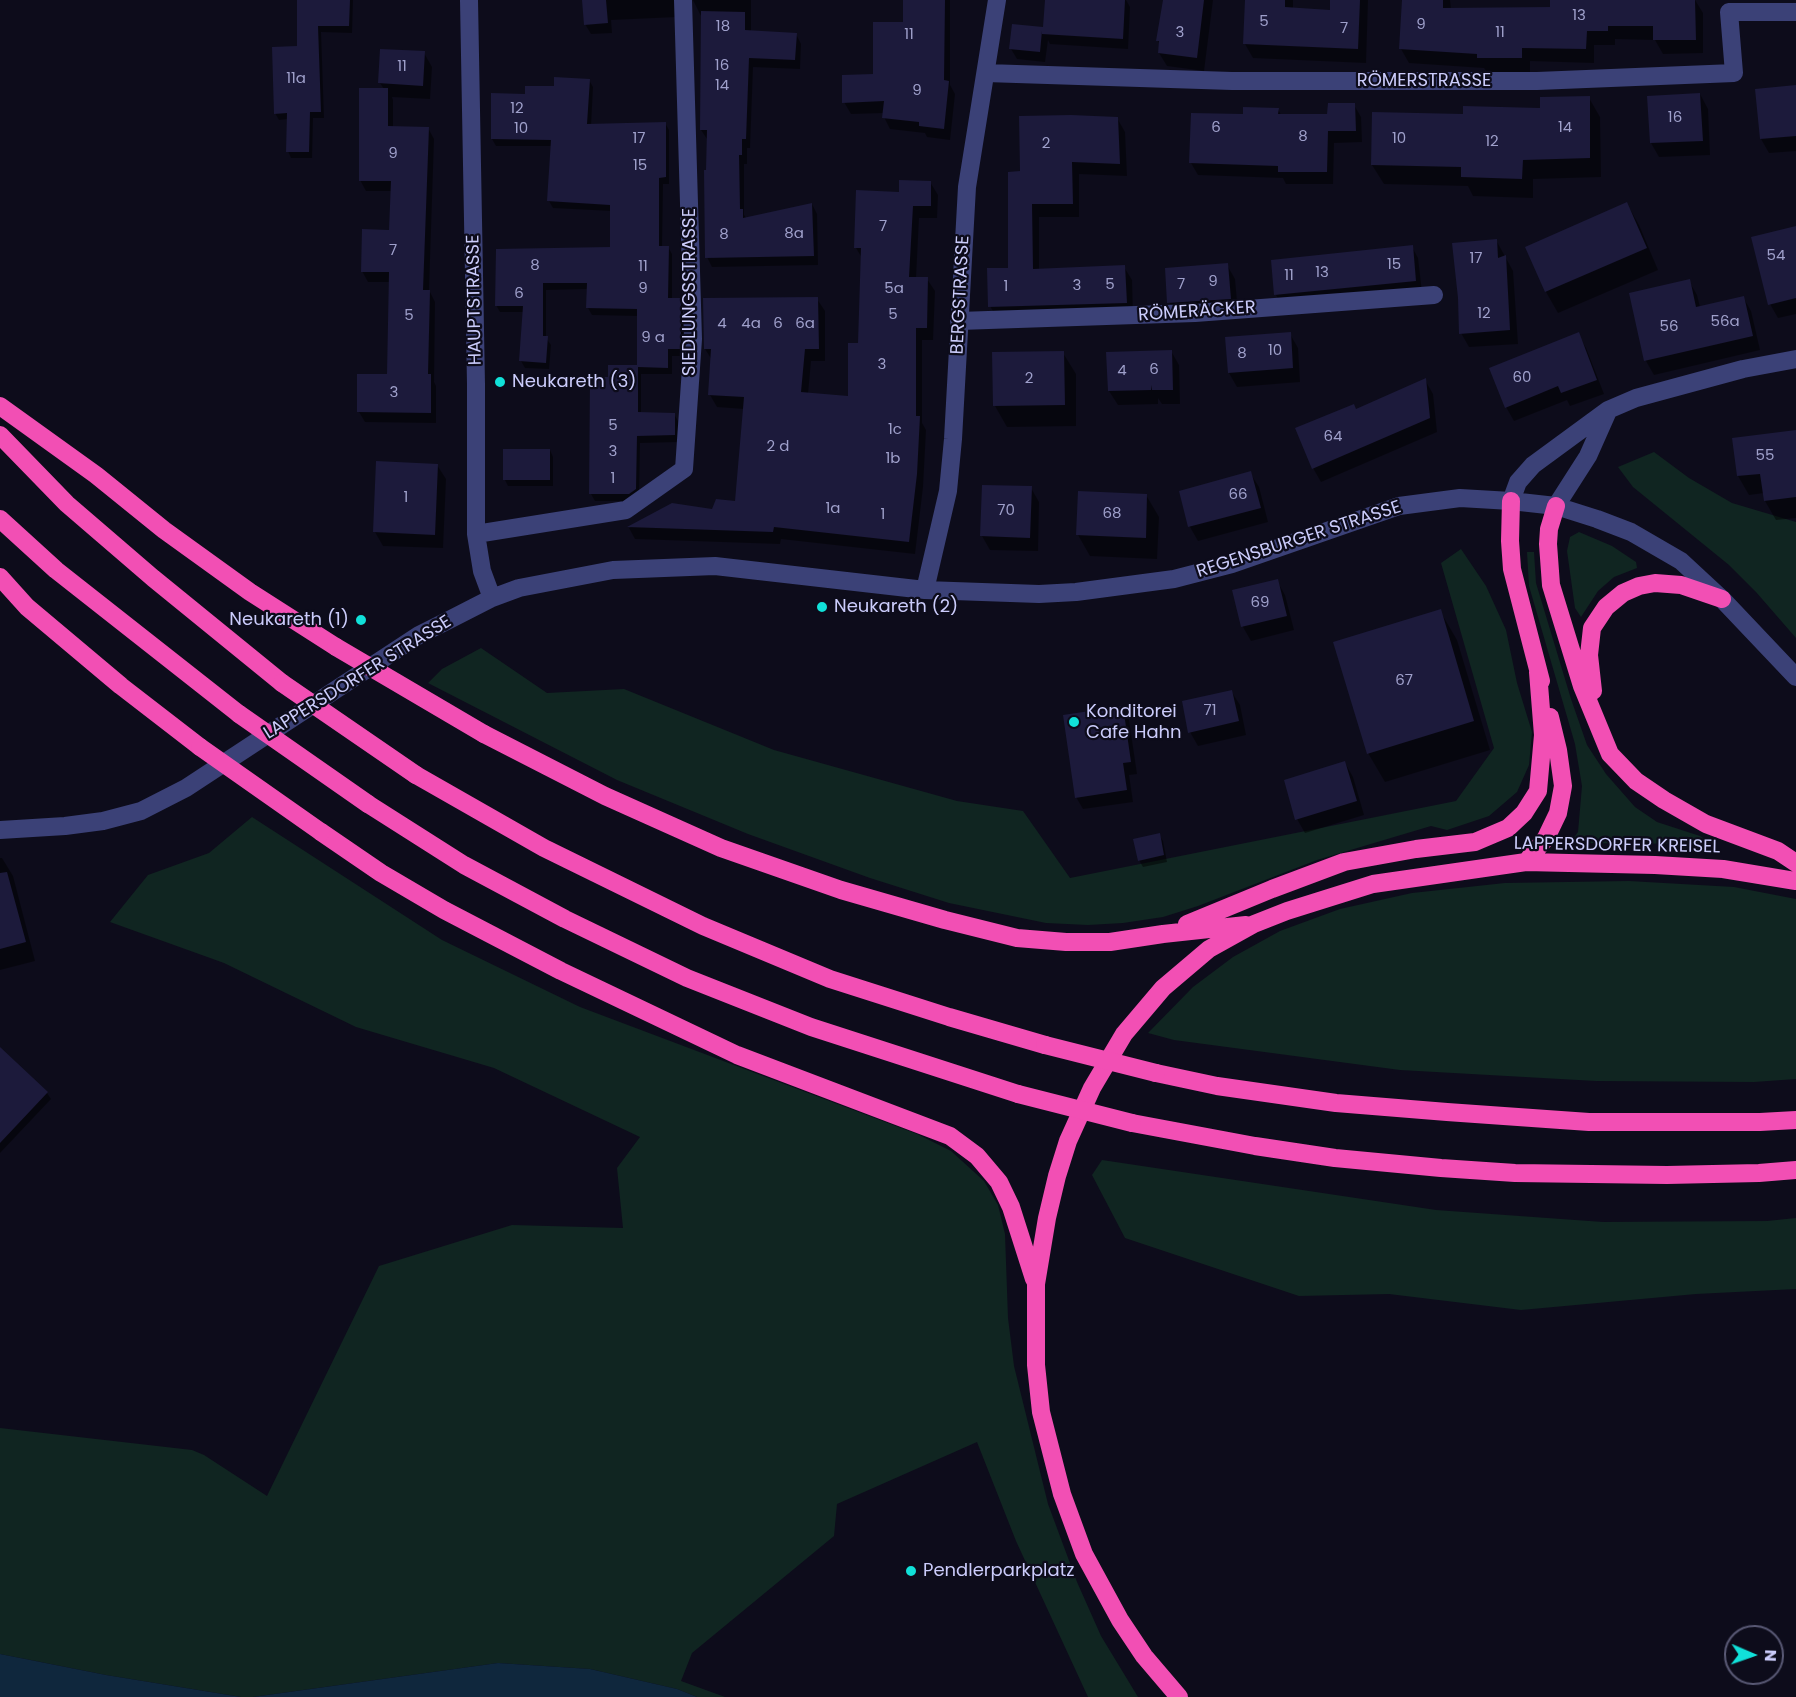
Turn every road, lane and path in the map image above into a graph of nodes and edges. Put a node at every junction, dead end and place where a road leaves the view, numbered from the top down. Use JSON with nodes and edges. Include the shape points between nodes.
{"nodes":[{"id":1,"x":469,"y":0,"type":"edge"},
{"id":2,"x":683,"y":0,"type":"edge"},
{"id":3,"x":997,"y":0,"type":"edge"},
{"id":4,"x":1727,"y":6,"type":"edge"},
{"id":5,"x":1796,"y":12,"type":"edge"},
{"id":6,"x":986,"y":73,"type":"junction"},
{"id":7,"x":1434,"y":294,"type":"dead end"},
{"id":8,"x":959,"y":321,"type":"junction"},
{"id":9,"x":1796,"y":359,"type":"edge"},
{"id":10,"x":0,"y":406,"type":"edge"},
{"id":11,"x":1608,"y":410,"type":"junction"},
{"id":12,"x":0,"y":435,"type":"edge"},
{"id":13,"x":1511,"y":501,"type":"junction"},
{"id":14,"x":1556,"y":506,"type":"junction"},
{"id":15,"x":0,"y":519,"type":"edge"},
{"id":16,"x":476,"y":534,"type":"junction"},
{"id":17,"x":800,"y":575,"type":"joint"},
{"id":18,"x":0,"y":577,"type":"edge"},
{"id":19,"x":925,"y":590,"type":"junction"},
{"id":20,"x":492,"y":598,"type":"junction"},
{"id":21,"x":1722,"y":599,"type":"junction"},
{"id":22,"x":1538,"y":672,"type":"junction"},
{"id":23,"x":1796,"y":676,"type":"edge"},
{"id":24,"x":1598,"y":726,"type":"junction"},
{"id":25,"x":0,"y":830,"type":"edge"},
{"id":26,"x":1526,"y":861,"type":"junction"},
{"id":27,"x":1796,"y":863,"type":"edge"},
{"id":28,"x":1796,"y":881,"type":"edge"},
{"id":29,"x":1254,"y":924,"type":"junction"},
{"id":30,"x":1163,"y":934,"type":"junction"},
{"id":31,"x":1796,"y":1120,"type":"edge"},
{"id":32,"x":1796,"y":1170,"type":"edge"},
{"id":33,"x":1036,"y":1284,"type":"junction"},
{"id":34,"x":1179,"y":1697,"type":"edge"}],
"edges":[{"from":1,"to":16,"type":"street","name":"HAUPTSTRASSE"},
{"from":2,"to":16,"type":"street","name":"SIEDLUNGSSTRASSE","via":[[693,339],[684,469],[626,510]]},
{"from":3,"to":6,"type":"street","name":"BERGSTRASSE"},
{"from":4,"to":5,"type":"street","name":"RÖMERSTRASSE"},
{"from":4,"to":6,"type":"street","name":"RÖMERSTRASSE","via":[[1734,73],[1537,81],[1232,81]]},
{"from":6,"to":8,"type":"street","name":"BERGSTRASSE","via":[[967,187]]},
{"from":7,"to":8,"type":"street","name":"RÖMERÄCKER","via":[[1195,313]]},
{"from":8,"to":19,"type":"street","name":"BERGSTRASSE","via":[[948,491]]},
{"from":9,"to":11,"type":"street","via":[[1636,398]]},
{"from":10,"to":30,"type":"highway","bridge":true,"via":[[250,592],[484,734],[606,796],[721,848],[841,890],[1017,938],[1110,942]]},
{"from":11,"to":13,"type":"street","via":[[1533,465],[1518,482]]},
{"from":11,"to":14,"type":"street","via":[[1588,456]]},
{"from":12,"to":31,"type":"highway","bridge":true,"via":[[67,504],[153,578],[282,683],[416,775],[544,848],[703,926],[830,979],[1045,1045],[1217,1086],[1336,1103],[1589,1122]]},
{"from":13,"to":14,"type":"street","name":"REGENSBURGER STRASSE"},
{"from":13,"to":19,"type":"street","name":"REGENSBURGER STRASSE","via":[[1460,498],[1399,506],[1232,564],[1131,586],[1039,594]]},
{"from":13,"to":22,"type":"highway","via":[[1512,569]]},
{"from":14,"to":21,"type":"street","name":"REGENSBURGER STRASSE","via":[[1631,532],[1682,561]]},
{"from":14,"to":24,"type":"highway","via":[[1549,537],[1551,585]]},
{"from":15,"to":32,"type":"highway","bridge":true,"via":[[56,570],[239,714],[464,865],[687,978],[812,1028],[1018,1094],[1132,1123],[1335,1158],[1515,1173],[1667,1175]]},
{"from":16,"to":20,"type":"street","name":"HAUPTSTRASSE","via":[[482,571]]},
{"from":17,"to":19,"type":"street","name":"REGENSBURGER STRASSE"},
{"from":17,"to":20,"type":"street","name":"LAPPERSDORFER STRASSE","via":[[715,566],[613,570],[519,588]]},
{"from":18,"to":33,"type":"highway","bridge":true,"via":[[27,607],[200,747],[381,873],[561,971],[737,1055],[950,1136],[977,1156],[999,1182]]},
{"from":20,"to":25,"type":"street","name":"LAPPERSDORFER STRASSE","via":[[419,635],[186,788],[141,811],[103,821]]},
{"from":21,"to":23,"type":"street","name":"REGENSBURGER STRASSE"},
{"from":21,"to":24,"type":"highway","via":[[1682,585],[1655,584],[1623,593],[1606,607],[1592,628],[1589,655]]},
{"from":22,"to":26,"type":"highway","via":[[1563,786],[1558,813],[1546,838]]},
{"from":22,"to":30,"type":"highway","via":[[1543,735],[1538,791],[1508,828],[1474,842],[1344,862]]},
{"from":24,"to":27,"type":"highway","via":[[1610,754],[1636,781],[1706,824],[1778,851]]},
{"from":26,"to":28,"type":"highway","name":"LAPPERSDORFER KREISEL","via":[[1723,869]]},
{"from":26,"to":29,"type":"highway","name":"LAPPERSDORFER KREISEL","via":[[1373,884]]},
{"from":29,"to":30,"type":"highway"},
{"from":29,"to":33,"type":"highway","name":"LAPPERSDORFER KREISEL","via":[[1209,949],[1162,988],[1124,1034],[1092,1088],[1068,1141],[1047,1218]]},
{"from":33,"to":34,"type":"highway","name":"LAPPERSDORFER KREISEL","via":[[1036,1365],[1041,1412],[1062,1494],[1084,1554],[1120,1620]]}]}
